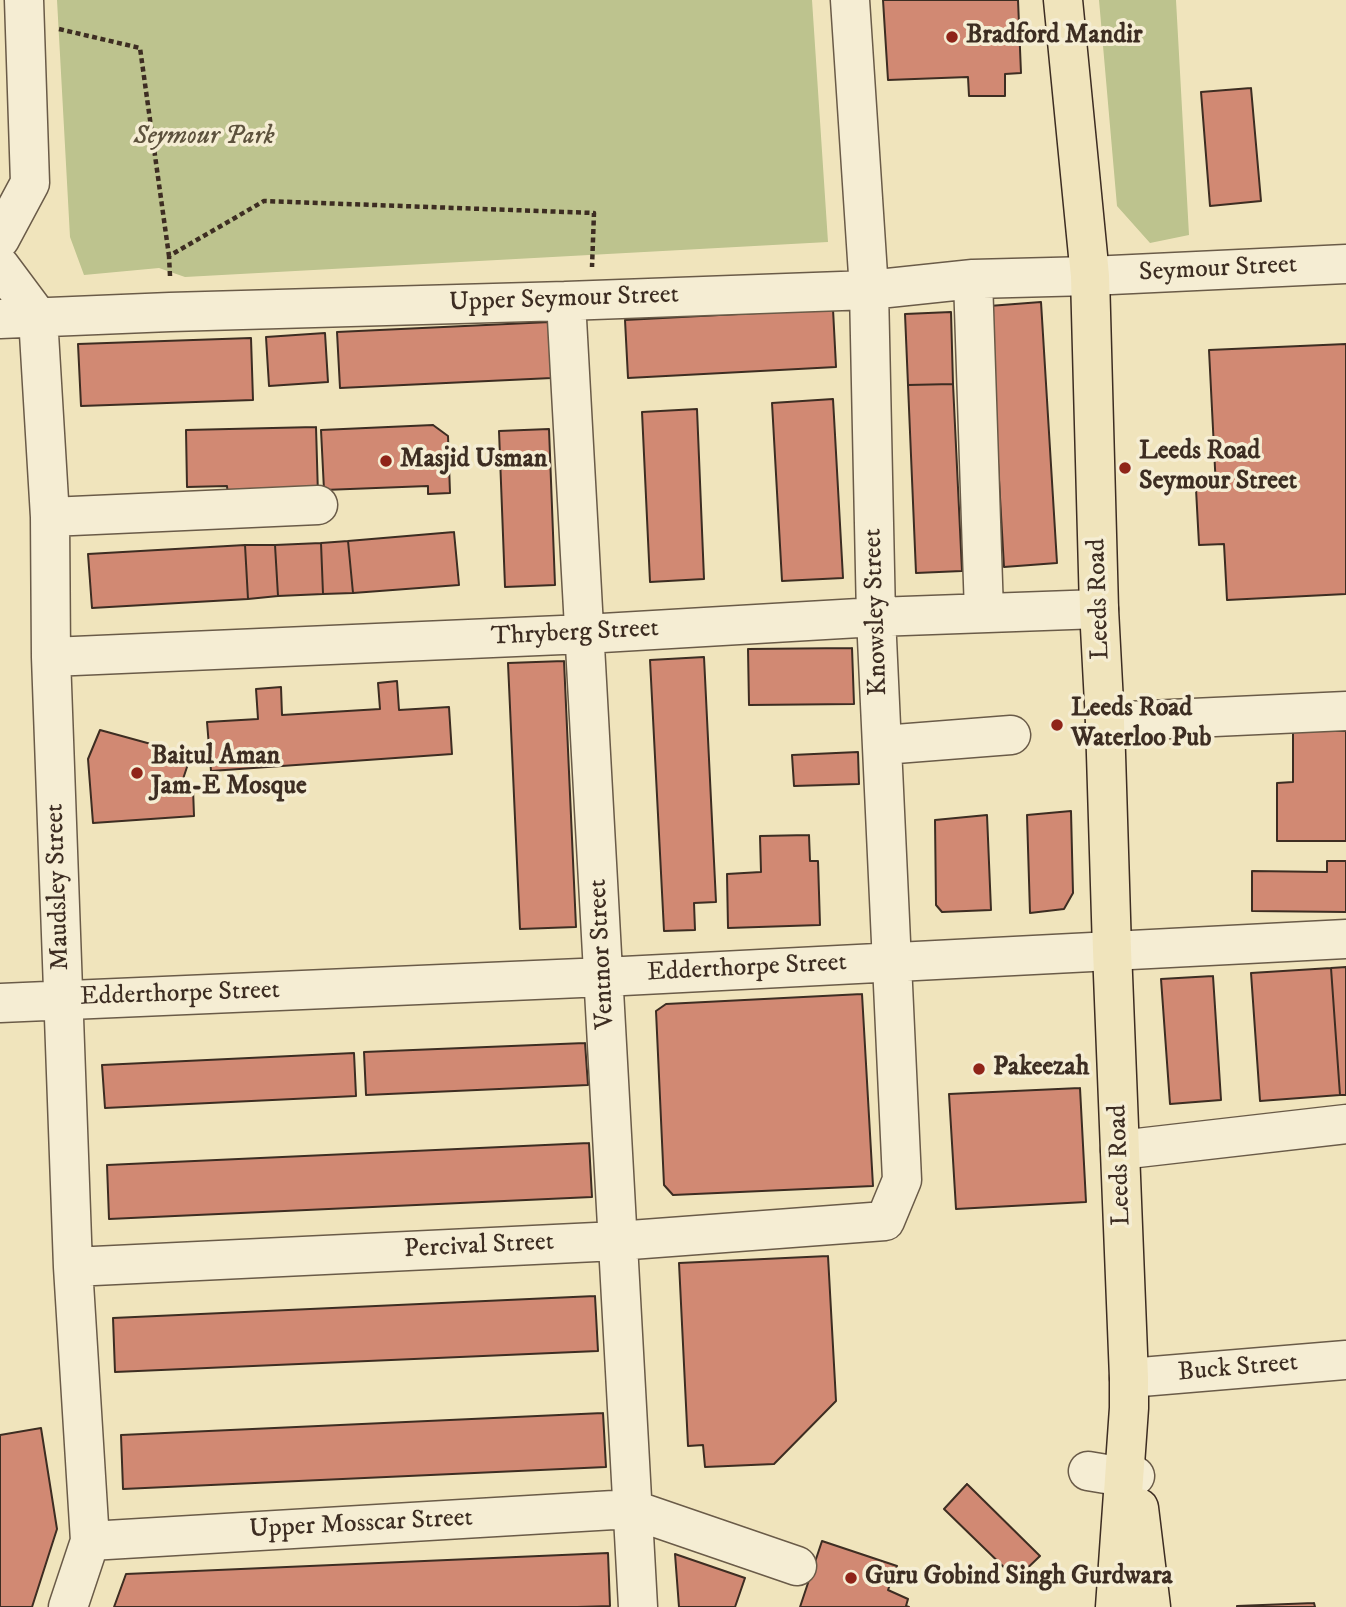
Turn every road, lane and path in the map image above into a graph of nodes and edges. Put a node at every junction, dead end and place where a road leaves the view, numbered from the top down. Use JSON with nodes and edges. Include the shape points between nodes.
{"nodes":[{"id":1,"x":850,"y":0,"type":"edge"},
{"id":2,"x":1063,"y":0,"type":"edge"},
{"id":3,"x":16,"y":14,"type":"edge"},
{"id":4,"x":0,"y":239,"type":"edge"},
{"id":5,"x":169,"y":256,"type":"junction"},
{"id":6,"x":1346,"y":264,"type":"edge"},
{"id":7,"x":0,"y":266,"type":"edge"},
{"id":8,"x":1090,"y":276,"type":"junction"},
{"id":9,"x":972,"y":279,"type":"junction"},
{"id":10,"x":869,"y":290,"type":"junction"},
{"id":11,"x":579,"y":300,"type":"junction"},
{"id":12,"x":170,"y":312,"type":"junction"},
{"id":13,"x":38,"y":317,"type":"junction"},
{"id":14,"x":0,"y":319,"type":"edge"},
{"id":15,"x":318,"y":505,"type":"dead end"},
{"id":16,"x":50,"y":517,"type":"junction"},
{"id":17,"x":1099,"y":609,"type":"junction"},
{"id":18,"x":984,"y":613,"type":"junction"},
{"id":19,"x":876,"y":617,"type":"junction"},
{"id":20,"x":585,"y":634,"type":"junction"},
{"id":21,"x":51,"y":657,"type":"junction"},
{"id":22,"x":1346,"y":711,"type":"edge"},
{"id":23,"x":1105,"y":722,"type":"junction"},
{"id":24,"x":1011,"y":734,"type":"dead end"},
{"id":25,"x":883,"y":745,"type":"junction"},
{"id":26,"x":1346,"y":939,"type":"edge"},
{"id":27,"x":1112,"y":950,"type":"junction"},
{"id":28,"x":893,"y":961,"type":"junction"},
{"id":29,"x":604,"y":977,"type":"junction"},
{"id":30,"x":63,"y":1000,"type":"junction"},
{"id":31,"x":0,"y":1003,"type":"edge"},
{"id":32,"x":1346,"y":1124,"type":"edge"},
{"id":33,"x":1120,"y":1150,"type":"junction"},
{"id":34,"x":885,"y":1221,"type":"joint"},
{"id":35,"x":617,"y":1241,"type":"junction"},
{"id":36,"x":73,"y":1267,"type":"junction"},
{"id":37,"x":1346,"y":1360,"type":"edge"},
{"id":38,"x":1129,"y":1393,"type":"junction"},
{"id":39,"x":1116,"y":1475,"type":"junction"},
{"id":40,"x":631,"y":1508,"type":"junction"},
{"id":41,"x":90,"y":1541,"type":"junction"},
{"id":42,"x":778,"y":1556,"type":"dead end"},
{"id":43,"x":68,"y":1607,"type":"edge"},
{"id":44,"x":638,"y":1607,"type":"edge"},
{"id":45,"x":1115,"y":1607,"type":"edge"},
{"id":46,"x":1151,"y":1607,"type":"edge"}],
"edges":[{"from":1,"to":10,"type":"street","name":"Knowsley Street"},
{"from":2,"to":8,"type":"main road","name":"Leeds Road"},
{"from":3,"to":4,"type":"street","via":[[25,71],[30,183]]},
{"from":3,"to":5,"type":"path","via":[[140,48]]},
{"from":5,"to":11,"type":"path","via":[[264,201],[593,213]]},
{"from":5,"to":12,"type":"path"},
{"from":6,"to":8,"type":"street","name":"Seymour Street"},
{"from":7,"to":13,"type":"street"},
{"from":8,"to":9,"type":"street","name":"Upper Seymour Street"},
{"from":8,"to":17,"type":"main road","name":"Leeds Road"},
{"from":9,"to":10,"type":"street","name":"Upper Seymour Street"},
{"from":9,"to":18,"type":"street"},
{"from":10,"to":11,"type":"street","name":"Upper Seymour Street"},
{"from":10,"to":19,"type":"street","name":"Knowsley Street"},
{"from":11,"to":12,"type":"street","name":"Upper Seymour Street"},
{"from":11,"to":20,"type":"street","name":"Ventnor Street"},
{"from":12,"to":13,"type":"street","name":"Upper Seymour Street"},
{"from":13,"to":14,"type":"street","name":"Upper Seymour Street"},
{"from":13,"to":16,"type":"street","name":"Maudsley Street"},
{"from":15,"to":16,"type":"street"},
{"from":16,"to":21,"type":"street","name":"Maudsley Street"},
{"from":17,"to":18,"type":"street","name":"Thryberg Street"},
{"from":17,"to":23,"type":"main road","name":"Leeds Road"},
{"from":18,"to":19,"type":"street","name":"Thryberg Street"},
{"from":19,"to":20,"type":"street","name":"Thryberg Street"},
{"from":19,"to":25,"type":"street","name":"Knowsley Street"},
{"from":20,"to":21,"type":"street","name":"Thryberg Street"},
{"from":20,"to":29,"type":"street","name":"Ventnor Street"},
{"from":21,"to":30,"type":"street","name":"Maudsley Street"},
{"from":22,"to":23,"type":"street"},
{"from":23,"to":27,"type":"main road","name":"Leeds Road"},
{"from":24,"to":25,"type":"street"},
{"from":25,"to":28,"type":"street","name":"Knowsley Street"},
{"from":26,"to":27,"type":"street","name":"Edderthorpe Street"},
{"from":27,"to":28,"type":"street","name":"Edderthorpe Street"},
{"from":27,"to":33,"type":"main road","name":"Leeds Road"},
{"from":28,"to":29,"type":"street","name":"Edderthorpe Street"},
{"from":28,"to":34,"type":"street","name":"Knowsley Street","via":[[901,1180]]},
{"from":29,"to":30,"type":"street","name":"Edderthorpe Street"},
{"from":29,"to":35,"type":"street","name":"Ventnor Street"},
{"from":30,"to":31,"type":"street","name":"Edderthorpe Street"},
{"from":30,"to":36,"type":"street","name":"Maudsley Street"},
{"from":32,"to":33,"type":"street"},
{"from":33,"to":38,"type":"main road","name":"Leeds Road"},
{"from":34,"to":35,"type":"street","name":"Percival Street"},
{"from":35,"to":36,"type":"street","name":"Percival Street"},
{"from":35,"to":40,"type":"street","name":"Ventnor Street"},
{"from":36,"to":41,"type":"street","name":"Maudsley Street"},
{"from":37,"to":38,"type":"street","name":"Buck Street"},
{"from":38,"to":39,"type":"main road","name":"Leeds Road"},
{"from":39,"to":45,"type":"main road","name":"Leeds Road"},
{"from":39,"to":46,"type":"main road","name":"Leeds Road"},
{"from":40,"to":41,"type":"street","name":"Upper Mosscar Street"},
{"from":40,"to":42,"type":"street"},
{"from":40,"to":44,"type":"street","name":"Ventnor Street"},
{"from":41,"to":43,"type":"street"}]}
